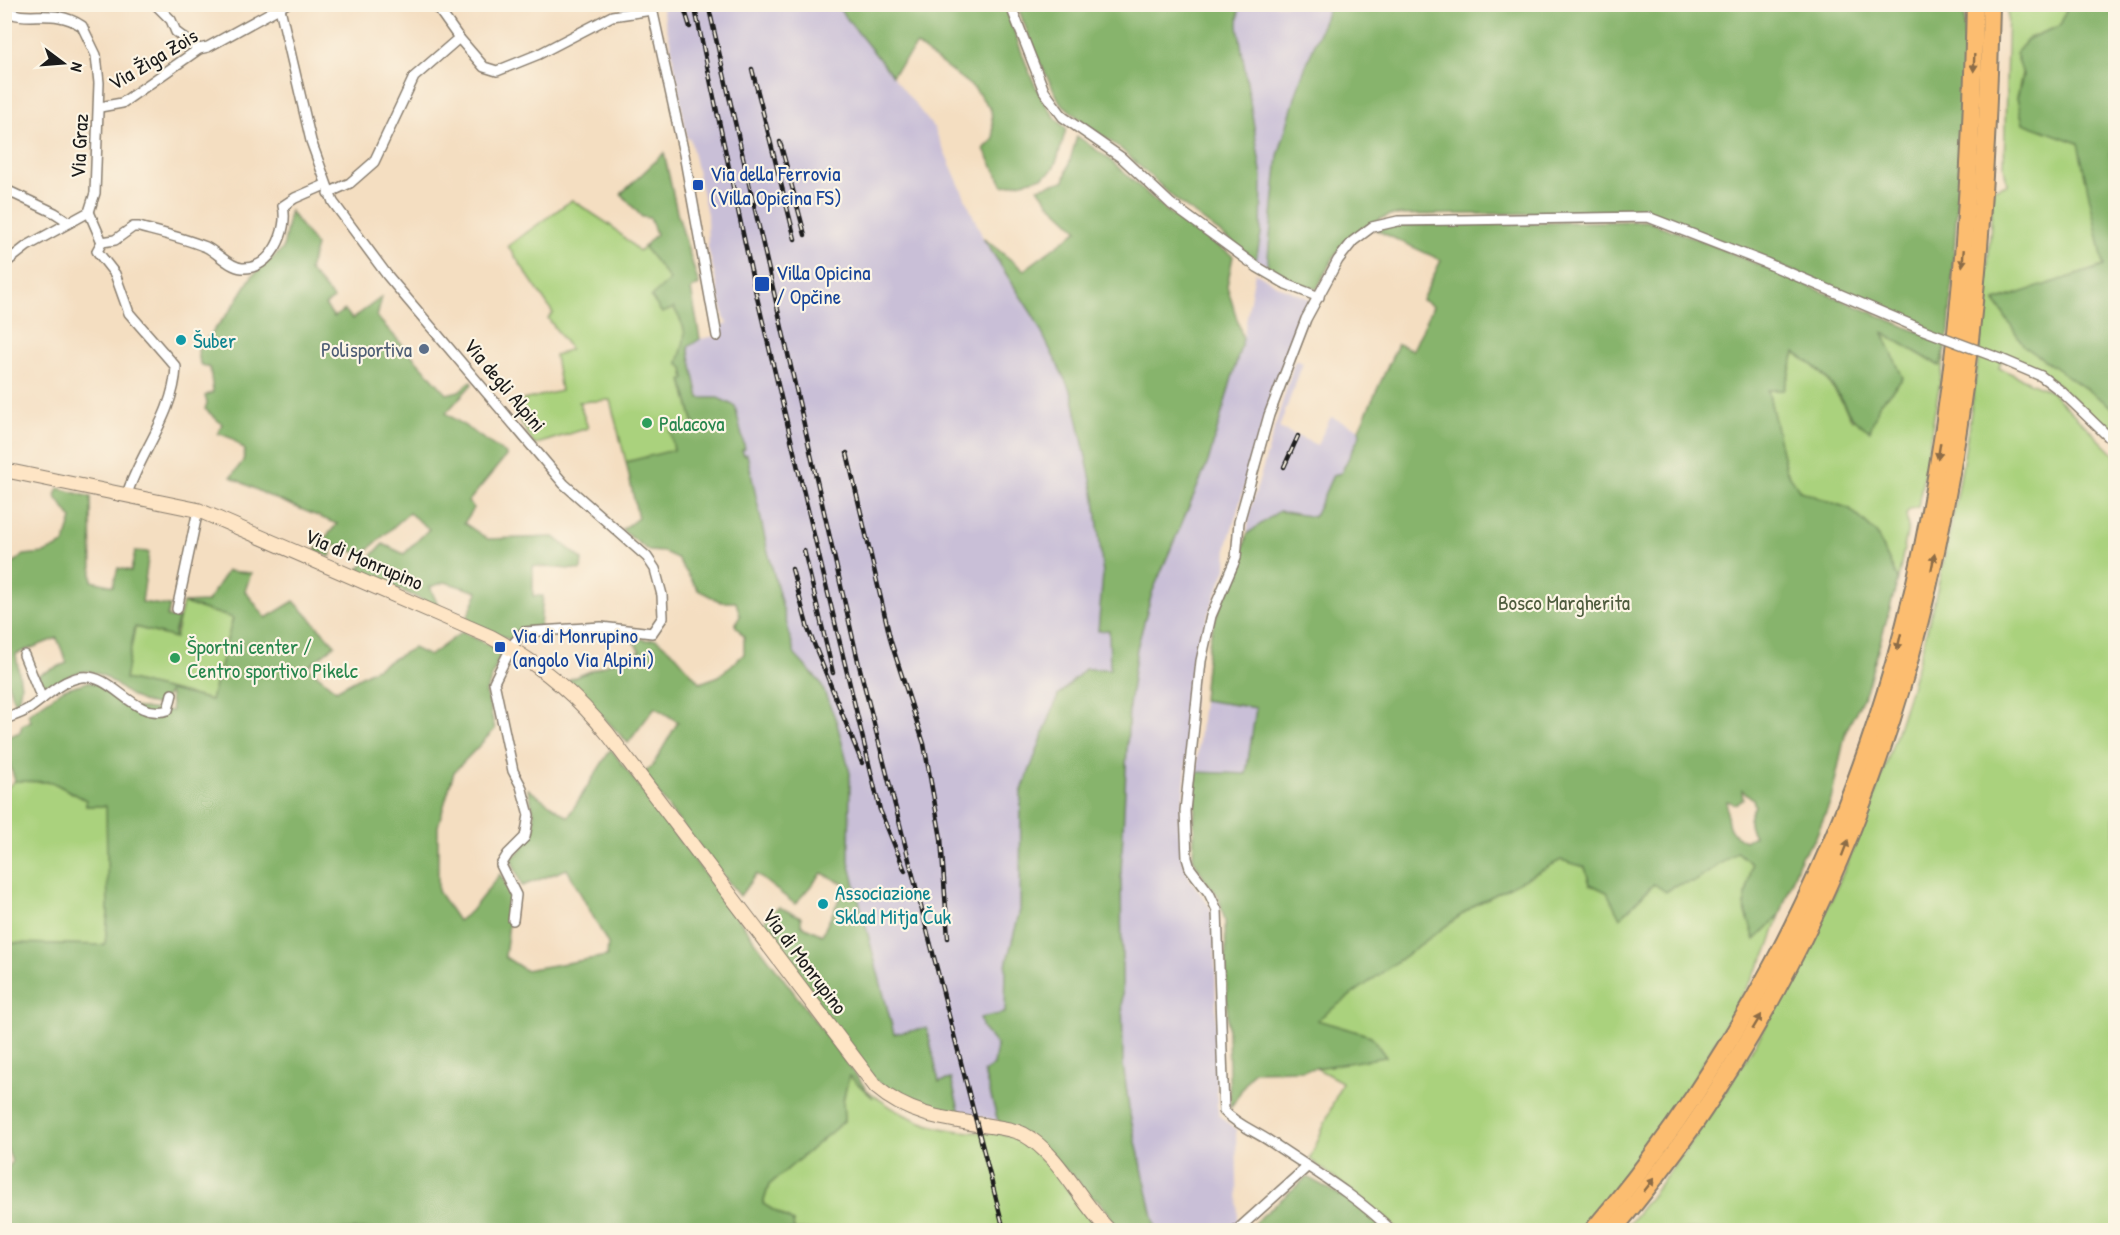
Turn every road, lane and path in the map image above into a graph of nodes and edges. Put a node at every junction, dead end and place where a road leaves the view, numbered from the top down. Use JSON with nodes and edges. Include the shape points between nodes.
{"nodes":[{"id":1,"x":8,"y":4,"type":"edge"},
{"id":2,"x":155,"y":4,"type":"edge"},
{"id":3,"x":435,"y":4,"type":"edge"},
{"id":4,"x":1010,"y":4,"type":"edge"},
{"id":5,"x":1976,"y":4,"type":"edge"},
{"id":6,"x":1991,"y":4,"type":"edge"},
{"id":7,"x":282,"y":6,"type":"edge"},
{"id":8,"x":651,"y":7,"type":"edge"},
{"id":9,"x":636,"y":8,"type":"edge"},
{"id":10,"x":5,"y":10,"type":"edge"},
{"id":11,"x":459,"y":38,"type":"junction"},
{"id":12,"x":199,"y":49,"type":"junction"},
{"id":13,"x":100,"y":107,"type":"junction"},
{"id":14,"x":4,"y":189,"type":"edge"},
{"id":15,"x":327,"y":189,"type":"junction"},
{"id":16,"x":89,"y":212,"type":"junction"},
{"id":17,"x":69,"y":222,"type":"junction"},
{"id":18,"x":99,"y":246,"type":"junction"},
{"id":19,"x":4,"y":264,"type":"edge"},
{"id":20,"x":1318,"y":297,"type":"junction"},
{"id":21,"x":717,"y":336,"type":"dead end"},
{"id":22,"x":2115,"y":444,"type":"edge"},
{"id":23,"x":4,"y":470,"type":"edge"},
{"id":24,"x":127,"y":494,"type":"junction"},
{"id":25,"x":198,"y":510,"type":"junction"},
{"id":26,"x":177,"y":609,"type":"dead end"},
{"id":27,"x":511,"y":648,"type":"junction"},
{"id":28,"x":24,"y":655,"type":"dead end"},
{"id":29,"x":172,"y":694,"type":"dead end"},
{"id":30,"x":42,"y":699,"type":"junction"},
{"id":31,"x":4,"y":719,"type":"edge"},
{"id":32,"x":513,"y":920,"type":"dead end"},
{"id":33,"x":1307,"y":1167,"type":"junction"},
{"id":34,"x":1109,"y":1230,"type":"edge"},
{"id":35,"x":1237,"y":1230,"type":"edge"},
{"id":36,"x":1391,"y":1230,"type":"edge"},
{"id":37,"x":1593,"y":1230,"type":"edge"},
{"id":38,"x":1613,"y":1230,"type":"edge"}],
"edges":[{"from":1,"to":10,"type":"street"},
{"from":2,"to":12,"type":"street","via":[[171,20],[176,32]]},
{"from":3,"to":11,"type":"street"},
{"from":4,"to":20,"type":"street","via":[[1044,91],[1063,117],[1122,158],[1171,204],[1257,267]]},
{"from":5,"to":37,"type":"highway","one_way":true,"via":[[1968,199],[1951,373],[1931,500],[1894,664],[1829,849],[1762,986],[1691,1102]]},
{"from":38,"to":6,"type":"highway","one_way":true,"via":[[1705,1107],[1776,992],[1842,856],[1907,670],[1928,585],[1967,372],[1982,195]]},
{"from":7,"to":12,"type":"street","name":"Via Žiga Zois"},
{"from":7,"to":15,"type":"street","name":"Via degli Alpini","via":[[311,141]]},
{"from":8,"to":9,"type":"street"},
{"from":8,"to":21,"type":"street","via":[[682,145]]},
{"from":9,"to":11,"type":"street","via":[[497,71],[484,67]]},
{"from":10,"to":13,"type":"street","name":"Via Graz","via":[[20,16],[57,15],[82,26],[96,55]]},
{"from":11,"to":15,"type":"street","via":[[414,77],[375,162],[350,183]]},
{"from":12,"to":13,"type":"street","name":"Via Žiga Zois","via":[[122,103]]},
{"from":13,"to":16,"type":"street","name":"Via Graz","via":[[95,139],[95,193]]},
{"from":14,"to":17,"type":"street"},
{"from":15,"to":18,"type":"street","via":[[295,198],[283,207],[280,241],[263,260],[247,268],[234,266],[216,252],[183,238],[139,227]]},
{"from":15,"to":27,"type":"street","name":"Via degli Alpini","via":[[387,275],[564,483],[647,557],[655,569],[663,617],[652,633],[618,627],[541,629],[521,633]]},
{"from":16,"to":17,"type":"street"},
{"from":16,"to":18,"type":"street"},
{"from":17,"to":19,"type":"street"},
{"from":18,"to":24,"type":"street","via":[[115,274],[129,313],[176,367],[159,429]]},
{"from":20,"to":22,"type":"street","bridge":true,"via":[[1347,248],[1359,235],[1379,224],[1414,220],[1648,217],[2041,376]]},
{"from":20,"to":33,"type":"street","via":[[1302,327],[1269,415],[1239,522],[1236,558],[1211,616],[1201,661],[1185,811],[1190,868],[1214,901],[1219,922],[1224,1111]]},
{"from":23,"to":24,"type":"main road","name":"Via di Monrupino"},
{"from":24,"to":25,"type":"main road","name":"Via di Monrupino"},
{"from":25,"to":26,"type":"street"},
{"from":25,"to":27,"type":"main road","name":"Via di Monrupino"},
{"from":27,"to":32,"type":"street","via":[[494,688],[513,771],[529,815],[525,837],[501,865],[516,895]]},
{"from":27,"to":34,"type":"main road","name":"Via di Monrupino","via":[[567,688],[593,714],[876,1087],[899,1104],[923,1114],[1022,1134],[1069,1179]]},
{"from":28,"to":30,"type":"street"},
{"from":29,"to":30,"type":"street","via":[[168,710],[153,710],[130,702],[104,681],[82,677]]},
{"from":30,"to":31,"type":"street"},
{"from":33,"to":35,"type":"street"},
{"from":33,"to":36,"type":"street"}]}
